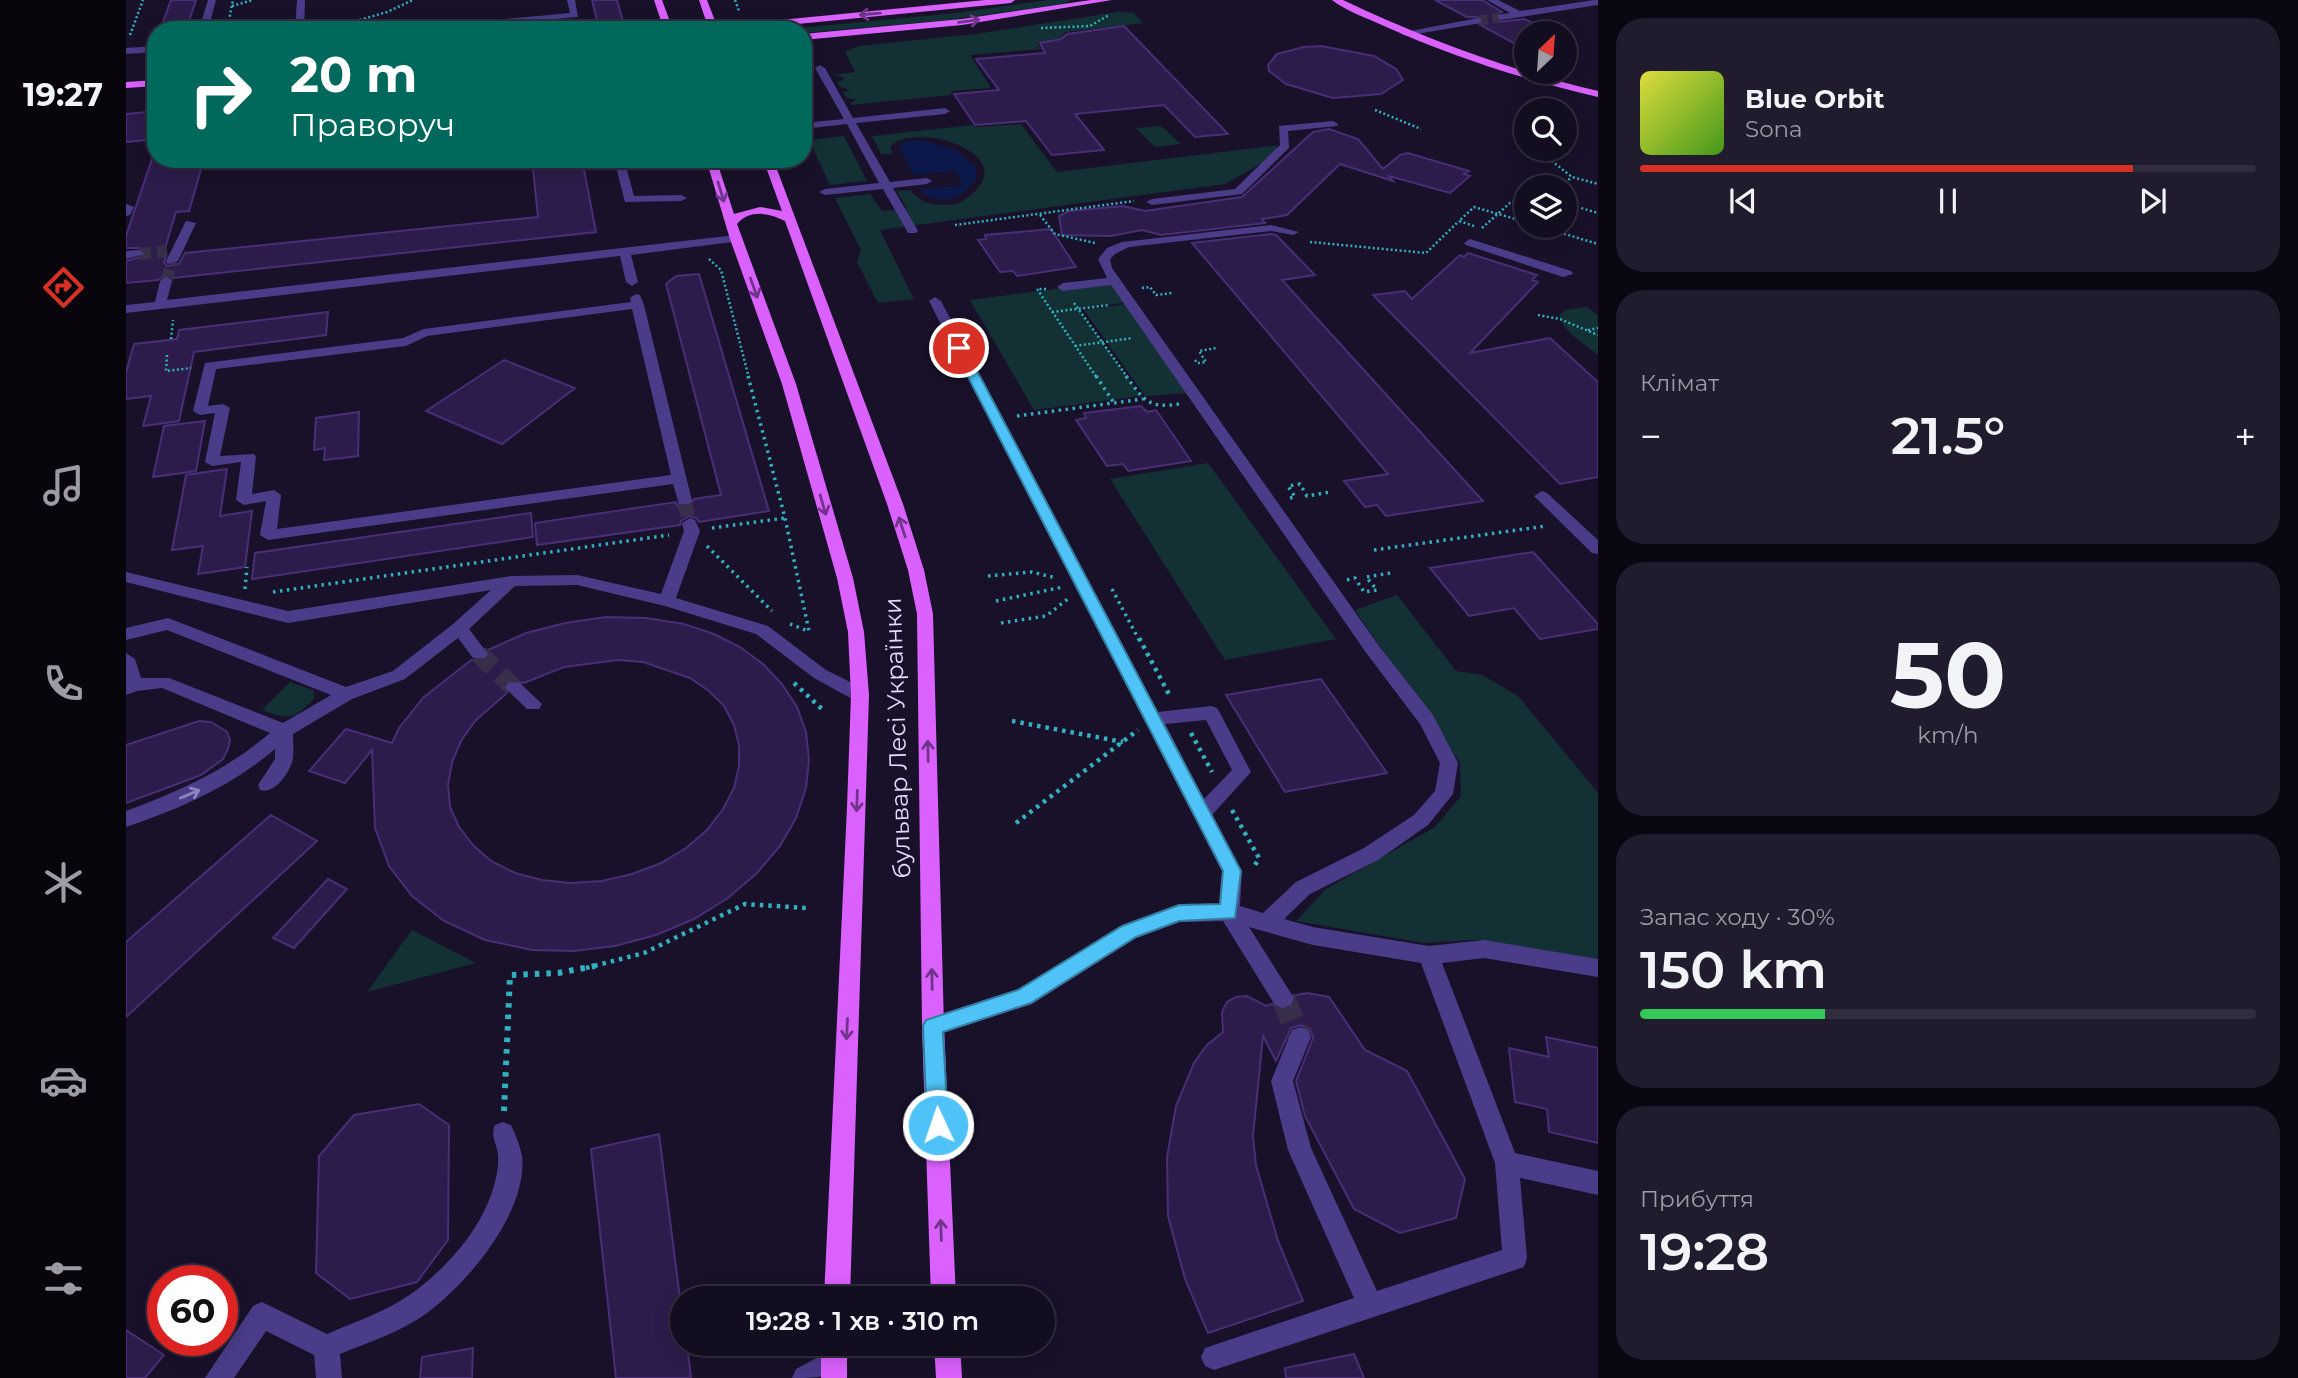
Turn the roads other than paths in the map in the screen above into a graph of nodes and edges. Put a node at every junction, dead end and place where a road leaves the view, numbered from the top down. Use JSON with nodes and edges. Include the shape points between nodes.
{"nodes":[{"id":1,"x":212,"y":0,"type":"edge"},
{"id":2,"x":301,"y":0,"type":"edge"},
{"id":3,"x":571,"y":0,"type":"edge"},
{"id":4,"x":658,"y":0,"type":"edge"},
{"id":5,"x":703,"y":0,"type":"edge"},
{"id":6,"x":1011,"y":0,"type":"edge"},
{"id":7,"x":1108,"y":0,"type":"edge"},
{"id":8,"x":1336,"y":0,"type":"edge"},
{"id":9,"x":1491,"y":0,"type":"tunnel mouth"},
{"id":10,"x":1598,"y":2,"type":"edge"},
{"id":11,"x":1520,"y":15,"type":"junction"},
{"id":12,"x":1501,"y":17,"type":"tunnel mouth"},
{"id":13,"x":206,"y":21,"type":"edge"},
{"id":14,"x":300,"y":21,"type":"edge"},
{"id":15,"x":502,"y":21,"type":"edge"},
{"id":16,"x":666,"y":21,"type":"edge"},
{"id":17,"x":709,"y":21,"type":"edge"},
{"id":18,"x":794,"y":21,"type":"edge"},
{"id":19,"x":1478,"y":21,"type":"tunnel mouth"},
{"id":20,"x":1405,"y":33,"type":"junction"},
{"id":21,"x":812,"y":36,"type":"edge"},
{"id":22,"x":126,"y":48,"type":"edge"},
{"id":23,"x":147,"y":49,"type":"edge"},
{"id":24,"x":820,"y":68,"type":"dead end"},
{"id":25,"x":147,"y":83,"type":"edge"},
{"id":26,"x":126,"y":85,"type":"edge"},
{"id":27,"x":1598,"y":94,"type":"edge"},
{"id":28,"x":945,"y":111,"type":"dead end"},
{"id":29,"x":849,"y":121,"type":"junction"},
{"id":30,"x":1333,"y":124,"type":"dead end"},
{"id":31,"x":812,"y":125,"type":"edge"},
{"id":32,"x":621,"y":168,"type":"edge"},
{"id":33,"x":714,"y":168,"type":"edge"},
{"id":34,"x":772,"y":168,"type":"edge"},
{"id":35,"x":927,"y":181,"type":"dead end"},
{"id":36,"x":885,"y":185,"type":"junction"},
{"id":37,"x":825,"y":192,"type":"dead end"},
{"id":38,"x":681,"y":198,"type":"dead end"},
{"id":39,"x":1152,"y":202,"type":"dead end"},
{"id":40,"x":126,"y":207,"type":"edge"},
{"id":41,"x":126,"y":213,"type":"edge"},
{"id":42,"x":792,"y":219,"type":"junction"},
{"id":43,"x":190,"y":223,"type":"dead end"},
{"id":44,"x":912,"y":231,"type":"dead end"},
{"id":45,"x":733,"y":232,"type":"junction"},
{"id":46,"x":1293,"y":232,"type":"dead end"},
{"id":47,"x":1470,"y":243,"type":"dead end"},
{"id":48,"x":625,"y":253,"type":"junction"},
{"id":49,"x":139,"y":254,"type":"tunnel mouth"},
{"id":50,"x":172,"y":254,"type":"tunnel mouth"},
{"id":51,"x":126,"y":256,"type":"edge"},
{"id":52,"x":1567,"y":274,"type":"dead end"},
{"id":53,"x":1115,"y":281,"type":"junction"},
{"id":54,"x":166,"y":282,"type":"tunnel mouth"},
{"id":55,"x":632,"y":282,"type":"dead end"},
{"id":56,"x":1063,"y":287,"type":"road end"},
{"id":57,"x":935,"y":301,"type":"dead end"},
{"id":58,"x":160,"y":305,"type":"junction"},
{"id":59,"x":126,"y":309,"type":"edge"},
{"id":60,"x":678,"y":479,"type":"junction"},
{"id":61,"x":1542,"y":496,"type":"dead end"},
{"id":62,"x":684,"y":500,"type":"tunnel mouth"},
{"id":63,"x":691,"y":527,"type":"tunnel mouth"},
{"id":64,"x":1598,"y":550,"type":"edge"},
{"id":65,"x":127,"y":577,"type":"edge"},
{"id":66,"x":511,"y":581,"type":"junction"},
{"id":67,"x":667,"y":601,"type":"junction"},
{"id":68,"x":459,"y":628,"type":"junction"},
{"id":69,"x":126,"y":634,"type":"edge"},
{"id":70,"x":479,"y":654,"type":"tunnel mouth"},
{"id":71,"x":126,"y":659,"type":"edge"},
{"id":72,"x":130,"y":687,"type":"edge"},
{"id":73,"x":514,"y":688,"type":"tunnel mouth"},
{"id":74,"x":346,"y":694,"type":"junction"},
{"id":75,"x":860,"y":695,"type":"junction"},
{"id":76,"x":533,"y":704,"type":"dead end"},
{"id":77,"x":1152,"y":719,"type":"junction"},
{"id":78,"x":284,"y":731,"type":"junction"},
{"id":79,"x":267,"y":785,"type":"dead end"},
{"id":80,"x":1202,"y":813,"type":"junction"},
{"id":81,"x":126,"y":819,"type":"edge"},
{"id":82,"x":1229,"y":912,"type":"junction"},
{"id":83,"x":1266,"y":923,"type":"junction"},
{"id":84,"x":1429,"y":955,"type":"junction"},
{"id":85,"x":1598,"y":968,"type":"edge"},
{"id":86,"x":1283,"y":998,"type":"tunnel mouth"},
{"id":87,"x":933,"y":1026,"type":"junction"},
{"id":88,"x":1300,"y":1037,"type":"dead end"},
{"id":89,"x":503,"y":1133,"type":"road end"},
{"id":90,"x":1507,"y":1163,"type":"junction"},
{"id":91,"x":1598,"y":1183,"type":"edge"},
{"id":92,"x":837,"y":1286,"type":"edge"},
{"id":93,"x":944,"y":1286,"type":"edge"},
{"id":94,"x":1371,"y":1306,"type":"junction"},
{"id":95,"x":326,"y":1347,"type":"junction"},
{"id":96,"x":948,"y":1356,"type":"edge"},
{"id":97,"x":1214,"y":1357,"type":"dead end"},
{"id":98,"x":833,"y":1361,"type":"edge"},
{"id":99,"x":218,"y":1378,"type":"edge"},
{"id":100,"x":329,"y":1378,"type":"edge"},
{"id":101,"x":805,"y":1378,"type":"edge"},
{"id":102,"x":949,"y":1378,"type":"edge"}],
"edges":[{"from":1,"to":13,"type":"street"},
{"from":2,"to":14,"type":"street"},
{"from":3,"to":15,"type":"street","via":[[575,15]]},
{"from":4,"to":16,"type":"main road"},
{"from":5,"to":17,"type":"main road"},
{"from":6,"to":18,"type":"main road","one_way":true},
{"from":21,"to":7,"type":"main road","one_way":true,"via":[[962,22]]},
{"from":8,"to":20,"type":"main road"},
{"from":9,"to":11,"type":"street"},
{"from":10,"to":11,"type":"street"},
{"from":11,"to":12,"type":"street"},
{"from":19,"to":20,"type":"street"},
{"from":20,"to":27,"type":"main road","via":[[1508,71]]},
{"from":22,"to":23,"type":"street"},
{"from":24,"to":29,"type":"street"},
{"from":25,"to":26,"type":"main road"},
{"from":28,"to":29,"type":"street"},
{"from":29,"to":31,"type":"street"},
{"from":29,"to":36,"type":"street"},
{"from":30,"to":39,"type":"street","via":[[1283,128],[1285,146],[1238,192]]},
{"from":32,"to":38,"type":"street","via":[[629,200]]},
{"from":33,"to":45,"type":"main road","name":"бульвар Лесі Українки","one_way":true},
{"from":34,"to":42,"type":"main road","name":"бульвар Лесі Українки"},
{"from":35,"to":36,"type":"street"},
{"from":36,"to":37,"type":"street"},
{"from":36,"to":44,"type":"street"},
{"from":40,"to":41,"type":"street"},
{"from":42,"to":45,"type":"main road","via":[[756,211],[740,215]]},
{"from":87,"to":42,"type":"main road","name":"бульвар Лесі Українки","one_way":true,"via":[[925,614],[895,504]]},
{"from":43,"to":50,"type":"street"},
{"from":45,"to":48,"type":"street"},
{"from":45,"to":75,"type":"main road","name":"бульвар Лесі Українки","one_way":true,"via":[[789,384],[845,578],[856,632]]},
{"from":46,"to":53,"type":"street","via":[[1271,229],[1126,244],[1104,259]]},
{"from":47,"to":52,"type":"street"},
{"from":48,"to":55,"type":"street"},
{"from":48,"to":58,"type":"street"},
{"from":49,"to":51,"type":"street"},
{"from":53,"to":56,"type":"street"},
{"from":53,"to":83,"type":"street","via":[[1427,720],[1449,763],[1444,794],[1421,820],[1371,854],[1303,888]]},
{"from":54,"to":58,"type":"street"},
{"from":57,"to":77,"type":"street"},
{"from":58,"to":59,"type":"street"},
{"from":60,"to":60,"type":"street","via":[[268,535],[274,495],[244,500],[248,457],[212,462],[223,408],[200,411],[210,366],[406,342],[424,333],[637,302]]},
{"from":60,"to":62,"type":"street"},
{"from":61,"to":64,"type":"street"},
{"from":63,"to":67,"type":"street"},
{"from":65,"to":66,"type":"street","via":[[288,617]]},
{"from":66,"to":67,"type":"street","via":[[578,580]]},
{"from":66,"to":68,"type":"street"},
{"from":67,"to":75,"type":"street","via":[[762,630],[820,674]]},
{"from":68,"to":70,"type":"street"},
{"from":68,"to":74,"type":"street","via":[[398,675]]},
{"from":69,"to":74,"type":"street","via":[[168,624]]},
{"from":71,"to":72,"type":"street"},
{"from":72,"to":78,"type":"street","via":[[163,682]]},
{"from":73,"to":76,"type":"street"},
{"from":74,"to":78,"type":"street"},
{"from":75,"to":92,"type":"main road","name":"бульвар Лесі Українки","one_way":true},
{"from":77,"to":80,"type":"street"},
{"from":77,"to":80,"type":"street","via":[[1212,713],[1242,772]]},
{"from":78,"to":79,"type":"street","via":[[284,760]]},
{"from":81,"to":78,"type":"street","one_way":true,"via":[[197,792],[250,761]]},
{"from":80,"to":82,"type":"street","via":[[1232,871]]},
{"from":82,"to":83,"type":"street"},
{"from":82,"to":86,"type":"street"},
{"from":82,"to":87,"type":"street","via":[[1179,913],[1129,932],[1024,997]]},
{"from":83,"to":84,"type":"street","via":[[1313,936]]},
{"from":84,"to":85,"type":"street","via":[[1484,949]]},
{"from":84,"to":90,"type":"street"},
{"from":93,"to":87,"type":"main road","name":"бульвар Лесі Українки","one_way":true},
{"from":88,"to":94,"type":"street","via":[[1282,1081],[1300,1150]]},
{"from":89,"to":95,"type":"street","via":[[510,1158],[503,1196],[484,1238],[418,1304]]},
{"from":90,"to":91,"type":"street"},
{"from":90,"to":94,"type":"street","via":[[1515,1258]]},
{"from":94,"to":97,"type":"street"},
{"from":95,"to":99,"type":"street","via":[[262,1315]]},
{"from":95,"to":100,"type":"street"},
{"from":96,"to":102,"type":"main road"},
{"from":98,"to":101,"type":"street"}]}
